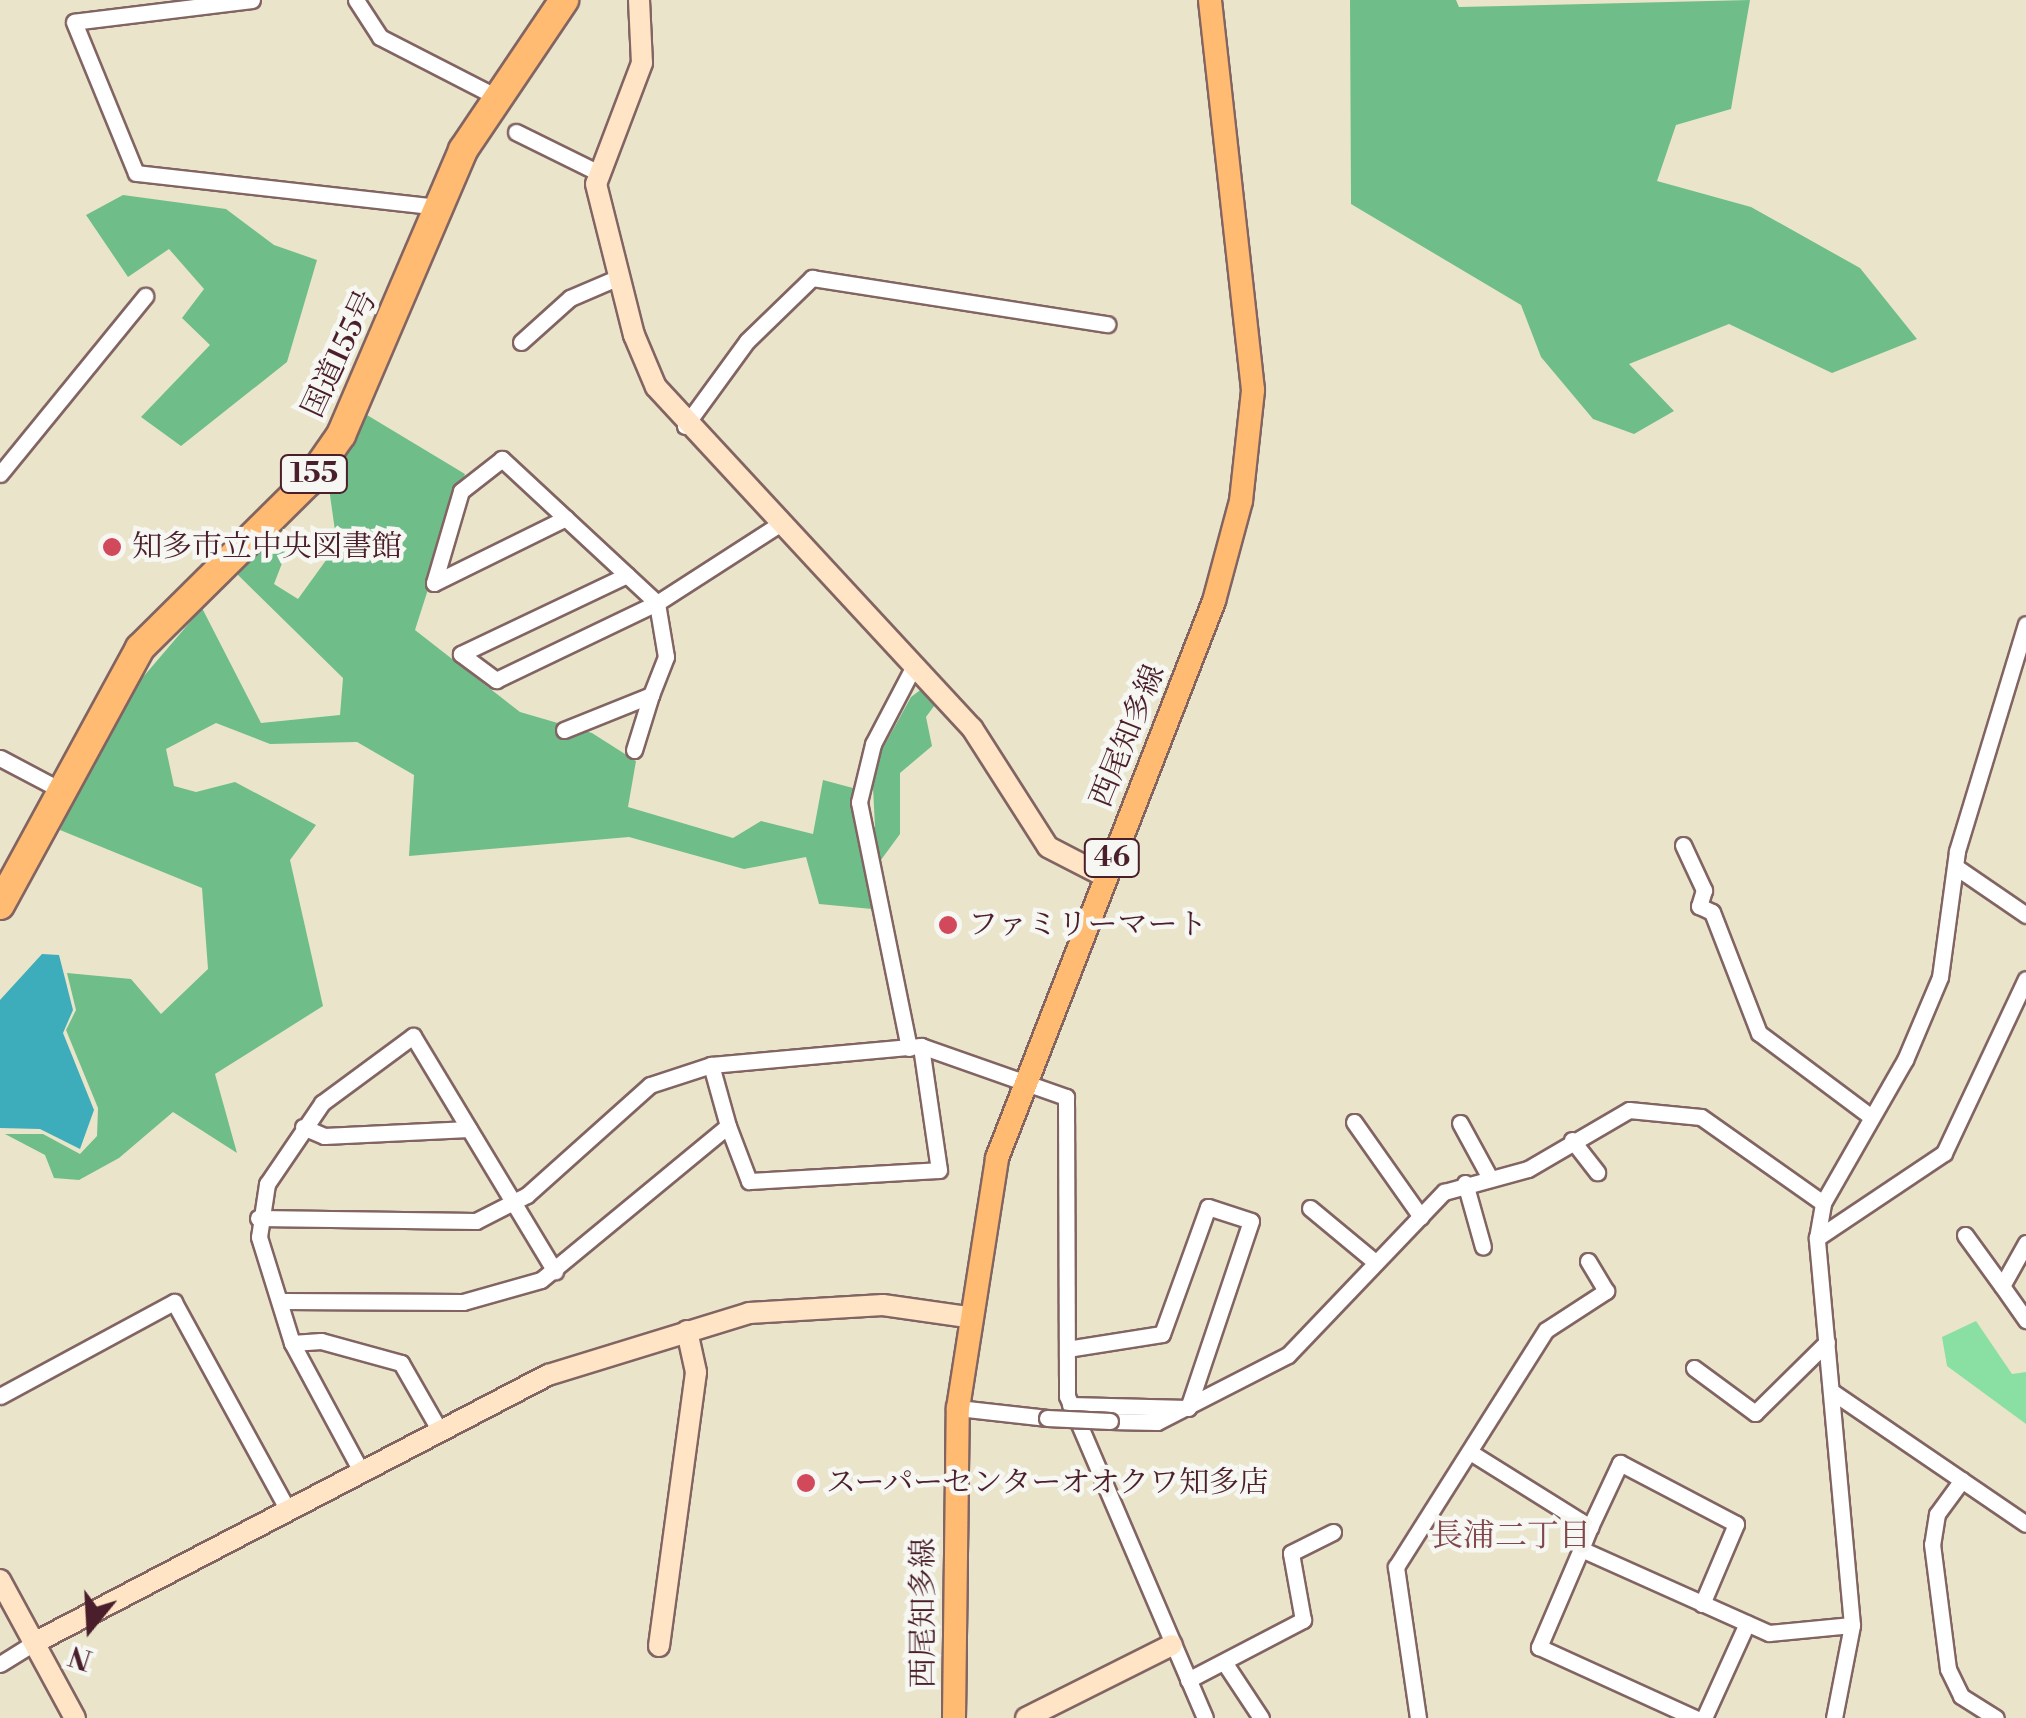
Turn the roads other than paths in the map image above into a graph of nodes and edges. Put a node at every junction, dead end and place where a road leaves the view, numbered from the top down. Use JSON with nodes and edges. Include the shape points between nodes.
{"nodes":[{"id":1,"x":252,"y":0,"type":"edge"},
{"id":2,"x":356,"y":0,"type":"edge"},
{"id":3,"x":564,"y":0,"type":"edge"},
{"id":4,"x":639,"y":0,"type":"edge"},
{"id":5,"x":1210,"y":0,"type":"edge"},
{"id":6,"x":493,"y":94,"type":"junction"},
{"id":7,"x":516,"y":132,"type":"dead end"},
{"id":8,"x":599,"y":174,"type":"junction"},
{"id":9,"x":439,"y":207,"type":"junction"},
{"id":10,"x":619,"y":277,"type":"junction"},
{"id":11,"x":144,"y":296,"type":"dead end"},
{"id":12,"x":1108,"y":324,"type":"dead end"},
{"id":13,"x":521,"y":342,"type":"dead end"},
{"id":14,"x":685,"y":426,"type":"junction"},
{"id":15,"x":0,"y":474,"type":"edge"},
{"id":16,"x":566,"y":518,"type":"junction"},
{"id":17,"x":778,"y":525,"type":"junction"},
{"id":18,"x":627,"y":575,"type":"junction"},
{"id":19,"x":658,"y":603,"type":"junction"},
{"id":20,"x":2026,"y":624,"type":"edge"},
{"id":21,"x":914,"y":666,"type":"junction"},
{"id":22,"x":650,"y":695,"type":"junction"},
{"id":23,"x":564,"y":730,"type":"dead end"},
{"id":24,"x":634,"y":750,"type":"dead end"},
{"id":25,"x":0,"y":758,"type":"edge"},
{"id":26,"x":58,"y":788,"type":"junction"},
{"id":27,"x":1683,"y":845,"type":"dead end"},
{"id":28,"x":1956,"y":867,"type":"junction"},
{"id":29,"x":1104,"y":876,"type":"junction"},
{"id":30,"x":0,"y":904,"type":"edge"},
{"id":31,"x":2026,"y":914,"type":"edge"},
{"id":32,"x":2026,"y":979,"type":"edge"},
{"id":33,"x":915,"y":1047,"type":"junction"},
{"id":34,"x":711,"y":1065,"type":"junction"},
{"id":35,"x":1022,"y":1081,"type":"junction"},
{"id":36,"x":1870,"y":1116,"type":"junction"},
{"id":37,"x":1354,"y":1122,"type":"dead end"},
{"id":38,"x":1460,"y":1123,"type":"dead end"},
{"id":39,"x":728,"y":1126,"type":"junction"},
{"id":40,"x":303,"y":1127,"type":"junction"},
{"id":41,"x":469,"y":1130,"type":"junction"},
{"id":42,"x":1572,"y":1140,"type":"junction"},
{"id":43,"x":1597,"y":1172,"type":"dead end"},
{"id":44,"x":1490,"y":1178,"type":"junction"},
{"id":45,"x":1465,"y":1183,"type":"junction"},
{"id":46,"x":1823,"y":1203,"type":"junction"},
{"id":47,"x":512,"y":1204,"type":"junction"},
{"id":48,"x":1310,"y":1208,"type":"dead end"},
{"id":49,"x":1422,"y":1217,"type":"junction"},
{"id":50,"x":258,"y":1218,"type":"junction"},
{"id":51,"x":1964,"y":1235,"type":"dead end"},
{"id":52,"x":1817,"y":1238,"type":"junction"},
{"id":53,"x":2026,"y":1243,"type":"edge"},
{"id":54,"x":1483,"y":1248,"type":"dead end"},
{"id":55,"x":1588,"y":1261,"type":"dead end"},
{"id":56,"x":1375,"y":1262,"type":"junction"},
{"id":57,"x":555,"y":1271,"type":"junction"},
{"id":58,"x":2002,"y":1286,"type":"junction"},
{"id":59,"x":283,"y":1302,"type":"junction"},
{"id":60,"x":966,"y":1317,"type":"junction"},
{"id":61,"x":2026,"y":1320,"type":"edge"},
{"id":62,"x":687,"y":1331,"type":"junction"},
{"id":63,"x":1827,"y":1342,"type":"junction"},
{"id":64,"x":292,"y":1343,"type":"junction"},
{"id":65,"x":1066,"y":1349,"type":"junction"},
{"id":66,"x":1694,"y":1368,"type":"dead end"},
{"id":67,"x":1834,"y":1393,"type":"junction"},
{"id":68,"x":0,"y":1396,"type":"edge"},
{"id":69,"x":1070,"y":1405,"type":"junction"},
{"id":70,"x":958,"y":1408,"type":"junction"},
{"id":71,"x":1188,"y":1408,"type":"junction"},
{"id":72,"x":440,"y":1432,"type":"junction"},
{"id":73,"x":1470,"y":1452,"type":"junction"},
{"id":74,"x":362,"y":1473,"type":"junction"},
{"id":75,"x":1962,"y":1480,"type":"junction"},
{"id":76,"x":290,"y":1512,"type":"junction"},
{"id":77,"x":2026,"y":1524,"type":"edge"},
{"id":78,"x":1590,"y":1527,"type":"junction"},
{"id":79,"x":1333,"y":1532,"type":"dead end"},
{"id":80,"x":1581,"y":1550,"type":"junction"},
{"id":81,"x":0,"y":1580,"type":"edge"},
{"id":82,"x":1702,"y":1604,"type":"junction"},
{"id":83,"x":1746,"y":1624,"type":"junction"},
{"id":84,"x":1852,"y":1624,"type":"junction"},
{"id":85,"x":34,"y":1643,"type":"junction"},
{"id":86,"x":659,"y":1646,"type":"dead end"},
{"id":87,"x":1172,"y":1646,"type":"junction"},
{"id":88,"x":1224,"y":1662,"type":"junction"},
{"id":89,"x":0,"y":1664,"type":"edge"},
{"id":90,"x":1188,"y":1680,"type":"junction"},
{"id":91,"x":74,"y":1718,"type":"edge"},
{"id":92,"x":954,"y":1718,"type":"edge"},
{"id":93,"x":1026,"y":1718,"type":"edge"},
{"id":94,"x":1205,"y":1718,"type":"edge"},
{"id":95,"x":1261,"y":1718,"type":"edge"},
{"id":96,"x":1418,"y":1718,"type":"edge"},
{"id":97,"x":1694,"y":1718,"type":"edge"},
{"id":98,"x":1704,"y":1718,"type":"edge"},
{"id":99,"x":1834,"y":1718,"type":"edge"},
{"id":100,"x":1996,"y":1718,"type":"edge"}],
"edges":[{"from":1,"to":9,"type":"street","via":[[74,22],[136,173]]},
{"from":2,"to":6,"type":"street","via":[[380,37]]},
{"from":3,"to":6,"type":"highway","name":"国道155号","number":"155"},
{"from":4,"to":8,"type":"street","via":[[642,63]]},
{"from":5,"to":29,"type":"main road","name":"西尾知多線","number":"46","via":[[1253,390],[1240,502],[1214,601]]},
{"from":6,"to":9,"type":"highway","name":"国道155号","number":"155"},
{"from":7,"to":8,"type":"street"},
{"from":8,"to":10,"type":"street"},
{"from":9,"to":26,"type":"highway","name":"国道155号","number":"155","via":[[341,435],[309,481],[140,648]]},
{"from":10,"to":13,"type":"street","via":[[570,298]]},
{"from":10,"to":14,"type":"street","via":[[642,360]]},
{"from":11,"to":15,"type":"street"},
{"from":12,"to":14,"type":"street","via":[[812,278],[747,341]]},
{"from":14,"to":17,"type":"street"},
{"from":16,"to":16,"type":"street","via":[[502,459],[461,492],[434,582]]},
{"from":16,"to":18,"type":"street"},
{"from":17,"to":19,"type":"street"},
{"from":17,"to":21,"type":"street"},
{"from":18,"to":19,"type":"street"},
{"from":18,"to":19,"type":"street","via":[[462,654],[496,680]]},
{"from":19,"to":22,"type":"street","via":[[666,656]]},
{"from":20,"to":28,"type":"street"},
{"from":21,"to":29,"type":"street","via":[[996,758],[1048,847]]},
{"from":21,"to":33,"type":"street","via":[[873,744],[859,802]]},
{"from":22,"to":23,"type":"street"},
{"from":22,"to":24,"type":"street"},
{"from":25,"to":26,"type":"street"},
{"from":26,"to":30,"type":"highway","name":"国道155号","number":"155"},
{"from":27,"to":36,"type":"street","via":[[1704,890],[1699,906],[1712,912],[1759,1033]]},
{"from":28,"to":31,"type":"street"},
{"from":28,"to":36,"type":"street","via":[[1940,977]]},
{"from":29,"to":35,"type":"main road","name":"西尾知多線","number":"46"},
{"from":32,"to":52,"type":"street","via":[[1944,1154]]},
{"from":33,"to":34,"type":"street"},
{"from":33,"to":35,"type":"street"},
{"from":33,"to":39,"type":"street","via":[[939,1170],[749,1181]]},
{"from":34,"to":39,"type":"street"},
{"from":34,"to":47,"type":"street","via":[[650,1084]]},
{"from":35,"to":60,"type":"main road","name":"西尾知多線","number":"46"},
{"from":35,"to":65,"type":"street","via":[[1066,1096]]},
{"from":36,"to":46,"type":"street"},
{"from":37,"to":49,"type":"street"},
{"from":38,"to":44,"type":"street"},
{"from":39,"to":57,"type":"street"},
{"from":40,"to":41,"type":"street","via":[[324,1136]]},
{"from":40,"to":41,"type":"street","via":[[414,1036]]},
{"from":40,"to":50,"type":"street","via":[[266,1184]]},
{"from":41,"to":47,"type":"street"},
{"from":42,"to":43,"type":"street"},
{"from":42,"to":44,"type":"street","via":[[1528,1169]]},
{"from":42,"to":46,"type":"street","via":[[1629,1110],[1683,1111]]},
{"from":44,"to":45,"type":"street"},
{"from":45,"to":49,"type":"street"},
{"from":45,"to":54,"type":"street"},
{"from":46,"to":52,"type":"street"},
{"from":47,"to":50,"type":"street","via":[[476,1221]]},
{"from":47,"to":57,"type":"street"},
{"from":48,"to":56,"type":"street"},
{"from":49,"to":56,"type":"street"},
{"from":50,"to":59,"type":"street"},
{"from":51,"to":58,"type":"street"},
{"from":52,"to":63,"type":"street"},
{"from":53,"to":58,"type":"street"},
{"from":55,"to":73,"type":"street","via":[[1606,1291],[1546,1330]]},
{"from":56,"to":71,"type":"street","via":[[1288,1355]]},
{"from":57,"to":59,"type":"street","via":[[463,1302]]},
{"from":58,"to":61,"type":"street"},
{"from":59,"to":64,"type":"street"},
{"from":60,"to":62,"type":"street","via":[[883,1305],[749,1313]]},
{"from":60,"to":70,"type":"main road","name":"西尾知多線","number":"46"},
{"from":62,"to":72,"type":"street","via":[[548,1375]]},
{"from":62,"to":86,"type":"street","via":[[696,1372]]},
{"from":63,"to":66,"type":"street","via":[[1755,1413]]},
{"from":63,"to":67,"type":"street"},
{"from":64,"to":72,"type":"street","via":[[321,1341],[401,1364]]},
{"from":64,"to":74,"type":"street"},
{"from":65,"to":69,"type":"street"},
{"from":65,"to":71,"type":"street","via":[[1162,1334],[1208,1207],[1251,1221]]},
{"from":67,"to":75,"type":"street"},
{"from":67,"to":84,"type":"street"},
{"from":68,"to":76,"type":"street","via":[[174,1302]]},
{"from":69,"to":71,"type":"street"},
{"from":69,"to":87,"type":"street"},
{"from":70,"to":71,"type":"street","bridge":true,"via":[[1158,1422]]},
{"from":70,"to":92,"type":"main road","name":"西尾知多線","number":"46"},
{"from":72,"to":74,"type":"street"},
{"from":73,"to":78,"type":"street"},
{"from":73,"to":96,"type":"street","via":[[1396,1567]]},
{"from":74,"to":76,"type":"street"},
{"from":75,"to":77,"type":"street"},
{"from":75,"to":100,"type":"street","via":[[1937,1514],[1932,1544],[1948,1669],[1962,1696]]},
{"from":76,"to":85,"type":"street"},
{"from":78,"to":80,"type":"street"},
{"from":78,"to":82,"type":"street","via":[[1620,1463],[1736,1524]]},
{"from":79,"to":88,"type":"street","via":[[1292,1553],[1302,1620]]},
{"from":80,"to":82,"type":"street"},
{"from":80,"to":97,"type":"street","via":[[1539,1647]]},
{"from":81,"to":85,"type":"street"},
{"from":82,"to":83,"type":"street"},
{"from":83,"to":84,"type":"street","via":[[1768,1633]]},
{"from":83,"to":98,"type":"street"},
{"from":84,"to":99,"type":"street"},
{"from":85,"to":89,"type":"street"},
{"from":85,"to":91,"type":"street"},
{"from":87,"to":90,"type":"street"},
{"from":87,"to":93,"type":"street"},
{"from":88,"to":90,"type":"street"},
{"from":88,"to":95,"type":"street"},
{"from":90,"to":94,"type":"street"}]}
